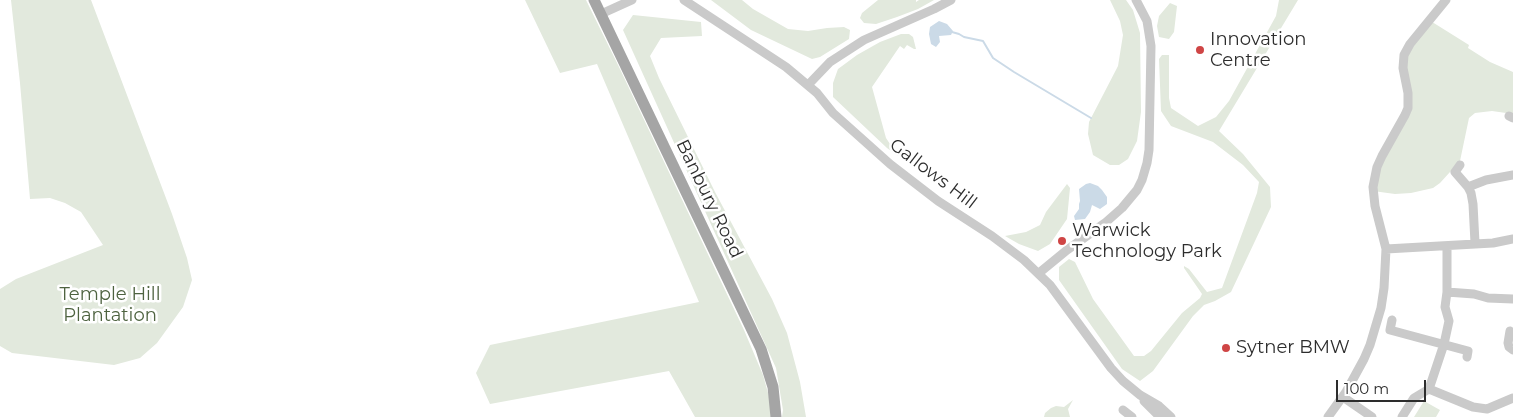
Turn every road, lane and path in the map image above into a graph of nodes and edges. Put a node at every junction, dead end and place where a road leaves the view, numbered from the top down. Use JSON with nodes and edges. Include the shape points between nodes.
{"nodes":[{"id":1,"x":594,"y":0,"type":"edge"},
{"id":2,"x":632,"y":0,"type":"edge"},
{"id":3,"x":951,"y":0,"type":"edge"},
{"id":4,"x":1136,"y":0,"type":"edge"},
{"id":5,"x":1446,"y":0,"type":"edge"},
{"id":6,"x":683,"y":1,"type":"edge"},
{"id":7,"x":601,"y":14,"type":"junction"},
{"id":8,"x":808,"y":85,"type":"junction"},
{"id":9,"x":1513,"y":175,"type":"edge"},
{"id":10,"x":1448,"y":180,"type":"dead end"},
{"id":11,"x":1468,"y":187,"type":"junction"},
{"id":12,"x":1513,"y":239,"type":"edge"},
{"id":13,"x":1475,"y":243,"type":"junction"},
{"id":14,"x":1447,"y":246,"type":"junction"},
{"id":15,"x":1386,"y":250,"type":"junction"},
{"id":16,"x":1039,"y":273,"type":"junction"},
{"id":17,"x":1447,"y":292,"type":"junction"},
{"id":18,"x":1513,"y":299,"type":"edge"},
{"id":19,"x":1392,"y":320,"type":"dead end"},
{"id":20,"x":1390,"y":330,"type":"junction"},
{"id":21,"x":1510,"y":331,"type":"dead end"},
{"id":22,"x":1386,"y":339,"type":"dead end"},
{"id":23,"x":1444,"y":344,"type":"junction"},
{"id":24,"x":1513,"y":350,"type":"edge"},
{"id":25,"x":1469,"y":354,"type":"dead end"},
{"id":26,"x":1432,"y":391,"type":"junction"},
{"id":27,"x":1140,"y":395,"type":"junction"},
{"id":28,"x":1343,"y":396,"type":"junction"},
{"id":29,"x":1513,"y":398,"type":"edge"},
{"id":30,"x":1123,"y":410,"type":"dead end"},
{"id":31,"x":1487,"y":413,"type":"edge"},
{"id":32,"x":776,"y":417,"type":"edge"},
{"id":33,"x":1132,"y":417,"type":"edge"},
{"id":34,"x":1160,"y":417,"type":"edge"},
{"id":35,"x":1171,"y":417,"type":"edge"},
{"id":36,"x":1328,"y":417,"type":"edge"},
{"id":37,"x":1372,"y":417,"type":"edge"},
{"id":38,"x":1402,"y":417,"type":"edge"}],
"edges":[{"from":1,"to":7,"type":"main road","name":"Banbury Road"},
{"from":2,"to":7,"type":"street"},
{"from":3,"to":8,"type":"street","via":[[864,40],[830,62]]},
{"from":4,"to":16,"type":"street","via":[[1147,21],[1151,46],[1149,150],[1145,172],[1137,190],[1122,208]]},
{"from":5,"to":15,"type":"street","via":[[1404,55],[1408,108],[1377,167],[1375,206]]},
{"from":6,"to":8,"type":"street","name":"Gallows Hill","via":[[778,61]]},
{"from":7,"to":32,"type":"main road","name":"Banbury Road","via":[[761,348],[773,387]]},
{"from":8,"to":16,"type":"street","name":"Gallows Hill","via":[[849,132]]},
{"from":9,"to":11,"type":"street"},
{"from":10,"to":11,"type":"street","via":[[1458,169]]},
{"from":11,"to":13,"type":"street","via":[[1473,204]]},
{"from":12,"to":13,"type":"street"},
{"from":13,"to":14,"type":"street"},
{"from":14,"to":15,"type":"street"},
{"from":14,"to":17,"type":"street"},
{"from":15,"to":28,"type":"street","via":[[1382,298],[1375,330],[1364,359]]},
{"from":16,"to":27,"type":"street","name":"Gallows Hill","via":[[1111,368]]},
{"from":17,"to":18,"type":"street"},
{"from":17,"to":23,"type":"street","via":[[1445,307],[1449,321]]},
{"from":19,"to":20,"type":"street"},
{"from":20,"to":22,"type":"street"},
{"from":20,"to":23,"type":"street"},
{"from":21,"to":24,"type":"street","via":[[1508,343]]},
{"from":23,"to":25,"type":"street"},
{"from":23,"to":26,"type":"street"},
{"from":26,"to":31,"type":"street"},
{"from":26,"to":38,"type":"street","via":[[1414,398]]},
{"from":27,"to":34,"type":"street","name":"Gallows Hill"},
{"from":27,"to":35,"type":"street","name":"Gallows Hill"},
{"from":28,"to":36,"type":"street"},
{"from":28,"to":37,"type":"street"},
{"from":29,"to":31,"type":"street"},
{"from":30,"to":33,"type":"street"}]}
